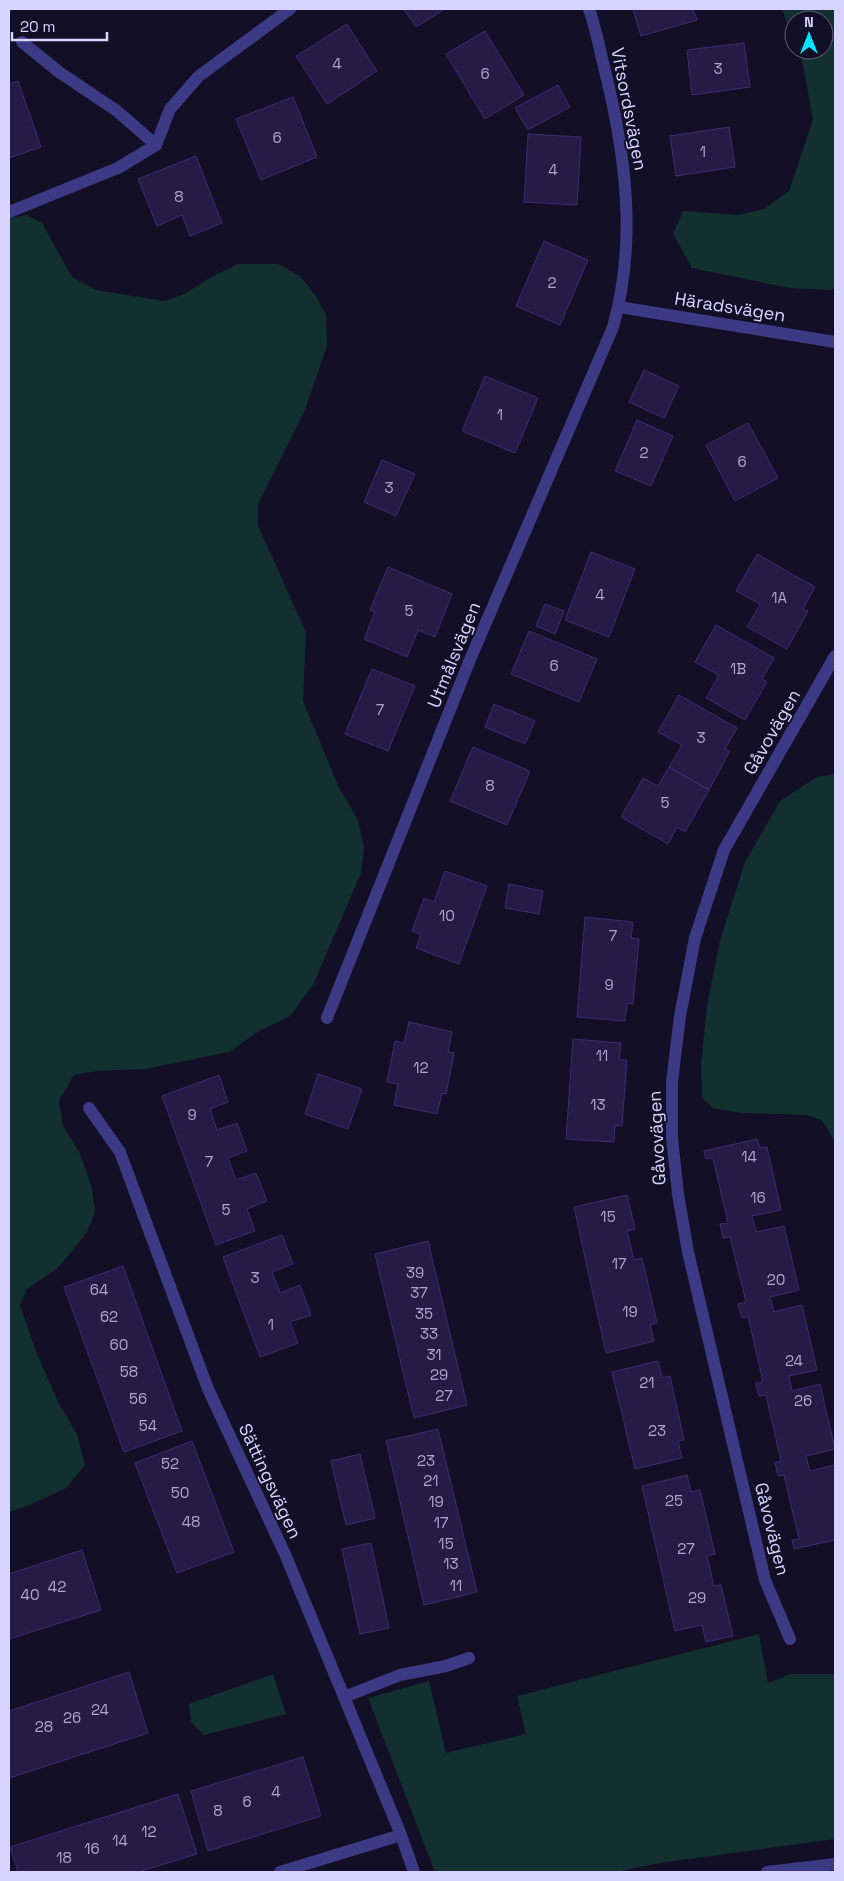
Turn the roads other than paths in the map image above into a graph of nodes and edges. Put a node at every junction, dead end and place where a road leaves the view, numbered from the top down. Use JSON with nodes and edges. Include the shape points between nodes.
{"nodes":[{"id":1,"x":290,"y":9,"type":"edge"},
{"id":2,"x":589,"y":9,"type":"edge"},
{"id":3,"x":22,"y":42,"type":"dead end"},
{"id":4,"x":156,"y":145,"type":"junction"},
{"id":5,"x":9,"y":212,"type":"edge"},
{"id":6,"x":619,"y":307,"type":"junction"},
{"id":7,"x":835,"y":342,"type":"edge"},
{"id":8,"x":835,"y":656,"type":"edge"},
{"id":9,"x":327,"y":1018,"type":"dead end"},
{"id":10,"x":89,"y":1108,"type":"dead end"},
{"id":11,"x":790,"y":1639,"type":"dead end"},
{"id":12,"x":469,"y":1658,"type":"dead end"},
{"id":13,"x":344,"y":1697,"type":"junction"},
{"id":14,"x":401,"y":1835,"type":"junction"},
{"id":15,"x":835,"y":1864,"type":"edge"},
{"id":16,"x":280,"y":1872,"type":"edge"},
{"id":17,"x":414,"y":1872,"type":"edge"},
{"id":18,"x":767,"y":1872,"type":"edge"}],
"edges":[{"from":1,"to":4,"type":"street","via":[[199,76],[170,108]]},
{"from":2,"to":6,"type":"street","name":"Vitsordsvägen","via":[[622,152],[627,245]]},
{"from":3,"to":4,"type":"street","via":[[58,72],[117,111]]},
{"from":4,"to":5,"type":"street","via":[[118,168]]},
{"from":6,"to":7,"type":"street","name":"Häradsvägen"},
{"from":6,"to":9,"type":"street","name":"Utmålsvägen","via":[[469,662]]},
{"from":8,"to":11,"type":"street","name":"Gåvovägen","via":[[724,850],[695,938],[680,1016],[672,1082],[672,1138],[688,1252],[765,1580]]},
{"from":10,"to":13,"type":"street","name":"Sättingsvägen","via":[[120,1152],[208,1389],[285,1554]]},
{"from":12,"to":13,"type":"street","via":[[400,1675]]},
{"from":13,"to":14,"type":"street","name":"Sättingsvägen"},
{"from":14,"to":16,"type":"street"},
{"from":14,"to":17,"type":"street","name":"Sättingsvägen"},
{"from":15,"to":18,"type":"street"}]}
